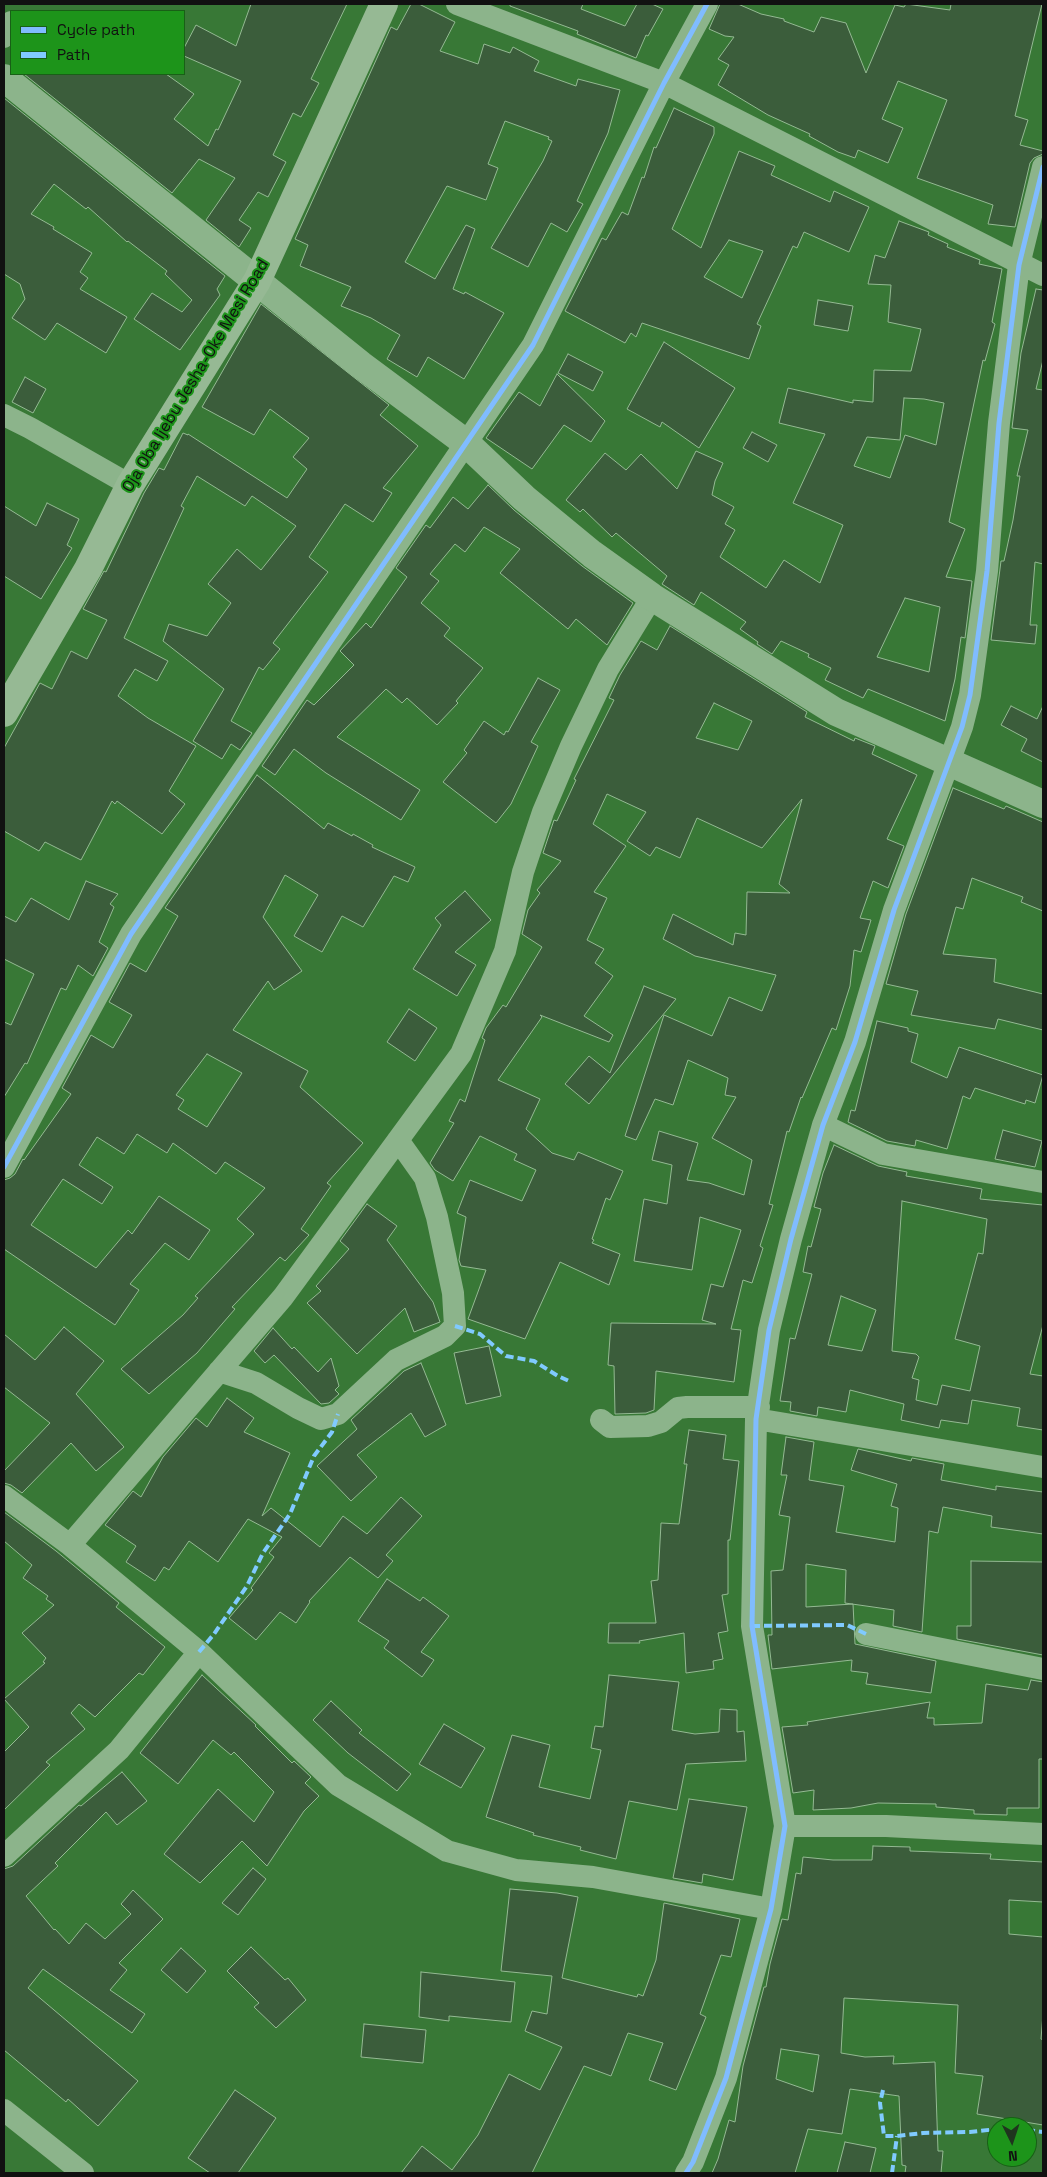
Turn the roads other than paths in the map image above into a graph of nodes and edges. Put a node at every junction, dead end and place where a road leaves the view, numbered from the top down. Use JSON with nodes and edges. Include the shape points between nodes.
{"nodes":[{"id":1,"x":384,"y":4,"type":"edge"},
{"id":2,"x":457,"y":4,"type":"edge"},
{"id":3,"x":707,"y":4,"type":"edge"},
{"id":4,"x":10,"y":24,"type":"edge"},
{"id":5,"x":4,"y":37,"type":"edge"},
{"id":6,"x":4,"y":78,"type":"edge"},
{"id":7,"x":664,"y":83,"type":"junction"},
{"id":8,"x":1043,"y":167,"type":"edge"},
{"id":9,"x":1019,"y":265,"type":"junction"},
{"id":10,"x":1043,"y":275,"type":"edge"},
{"id":11,"x":257,"y":281,"type":"junction"},
{"id":12,"x":4,"y":416,"type":"edge"},
{"id":13,"x":466,"y":443,"type":"junction"},
{"id":14,"x":130,"y":485,"type":"junction"},
{"id":15,"x":652,"y":597,"type":"junction"},
{"id":16,"x":4,"y":713,"type":"edge"},
{"id":17,"x":949,"y":764,"type":"junction"},
{"id":18,"x":1043,"y":804,"type":"edge"},
{"id":19,"x":823,"y":1125,"type":"junction"},
{"id":20,"x":398,"y":1140,"type":"junction"},
{"id":21,"x":4,"y":1167,"type":"edge"},
{"id":22,"x":1043,"y":1182,"type":"edge"},
{"id":23,"x":218,"y":1371,"type":"junction"},
{"id":24,"x":757,"y":1413,"type":"junction"},
{"id":25,"x":601,"y":1420,"type":"dead end"},
{"id":26,"x":1043,"y":1467,"type":"edge"},
{"id":27,"x":4,"y":1496,"type":"edge"},
{"id":28,"x":70,"y":1545,"type":"junction"},
{"id":29,"x":866,"y":1634,"type":"dead end"},
{"id":30,"x":199,"y":1652,"type":"junction"},
{"id":31,"x":1043,"y":1669,"type":"edge"},
{"id":32,"x":785,"y":1826,"type":"junction"},
{"id":33,"x":1043,"y":1834,"type":"edge"},
{"id":34,"x":4,"y":1856,"type":"edge"},
{"id":35,"x":771,"y":1908,"type":"junction"},
{"id":36,"x":4,"y":2110,"type":"edge"},
{"id":37,"x":83,"y":2173,"type":"edge"},
{"id":38,"x":686,"y":2173,"type":"edge"}],
"edges":[{"from":1,"to":11,"type":"main road","name":"Oja Oba Ijebu Jesha-Oke Mesi Road"},
{"from":2,"to":7,"type":"street"},
{"from":3,"to":7,"type":"street"},
{"from":4,"to":5,"type":"street"},
{"from":6,"to":11,"type":"street"},
{"from":7,"to":9,"type":"street"},
{"from":7,"to":13,"type":"street","via":[[533,345]]},
{"from":8,"to":9,"type":"street"},
{"from":9,"to":10,"type":"street"},
{"from":9,"to":17,"type":"street","via":[[999,423],[987,572],[971,685],[962,727]]},
{"from":11,"to":13,"type":"street","via":[[361,365]]},
{"from":11,"to":14,"type":"main road","name":"Oja Oba Ijebu Jesha-Oke Mesi Road"},
{"from":12,"to":14,"type":"street"},
{"from":13,"to":15,"type":"street","via":[[524,498]]},
{"from":13,"to":21,"type":"street","via":[[131,934]]},
{"from":14,"to":16,"type":"main road","name":"Oja Oba Ijebu Jesha-Oke Mesi Road","via":[[88,569]]},
{"from":15,"to":17,"type":"street","via":[[836,712]]},
{"from":15,"to":20,"type":"street","via":[[608,669],[570,746],[523,872],[505,951],[461,1054]]},
{"from":17,"to":18,"type":"street"},
{"from":17,"to":19,"type":"street","via":[[894,910],[855,1042]]},
{"from":19,"to":22,"type":"street","via":[[883,1154]]},
{"from":19,"to":24,"type":"street","via":[[790,1239],[769,1330]]},
{"from":20,"to":23,"type":"street","via":[[283,1298]]},
{"from":20,"to":23,"type":"street","via":[[425,1178],[437,1217],[453,1293],[455,1326],[445,1336],[396,1360],[338,1414],[321,1419],[256,1383]]},
{"from":23,"to":28,"type":"street"},
{"from":24,"to":25,"type":"street","via":[[687,1407],[678,1408],[661,1422],[648,1426],[610,1426]]},
{"from":24,"to":26,"type":"street"},
{"from":24,"to":32,"type":"street","via":[[752,1626]]},
{"from":27,"to":28,"type":"street"},
{"from":28,"to":30,"type":"street"},
{"from":29,"to":31,"type":"street"},
{"from":30,"to":34,"type":"street","via":[[119,1750]]},
{"from":30,"to":35,"type":"street","via":[[338,1785],[447,1851],[516,1870],[593,1876]]},
{"from":32,"to":33,"type":"street","via":[[886,1826]]},
{"from":32,"to":35,"type":"street"},
{"from":35,"to":38,"type":"street","via":[[726,2078]]},
{"from":36,"to":37,"type":"street"}]}
